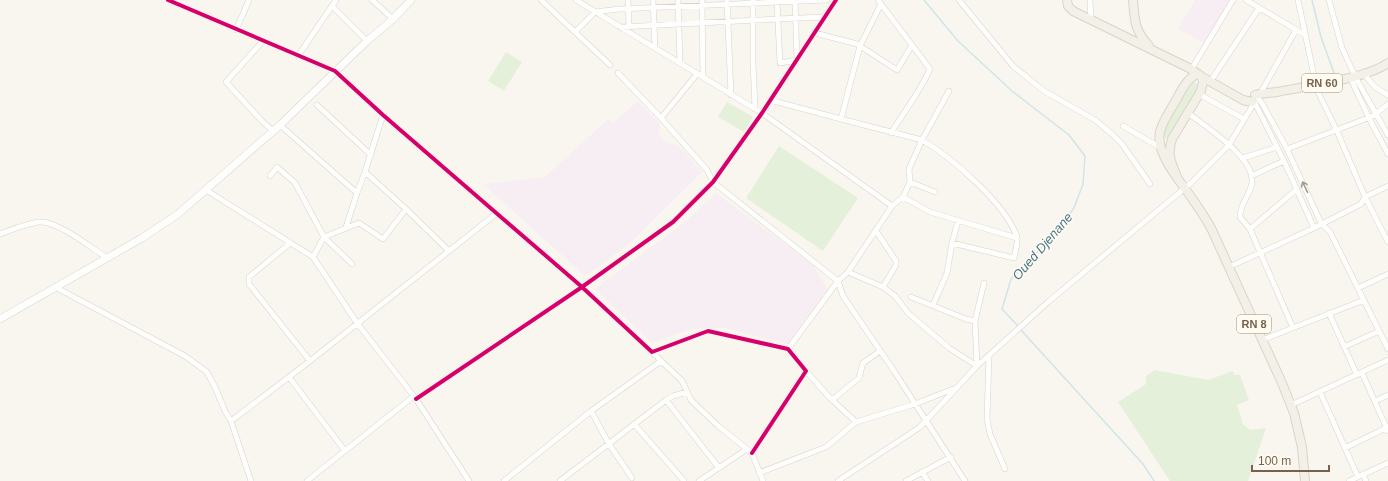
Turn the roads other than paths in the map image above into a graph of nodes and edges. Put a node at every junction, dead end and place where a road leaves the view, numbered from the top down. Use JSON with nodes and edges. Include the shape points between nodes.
{"nodes":[{"id":1,"x":168,"y":0,"type":"edge"},
{"id":2,"x":249,"y":0,"type":"edge"},
{"id":3,"x":336,"y":0,"type":"edge"},
{"id":4,"x":372,"y":0,"type":"edge"},
{"id":5,"x":411,"y":0,"type":"edge"},
{"id":6,"x":541,"y":0,"type":"edge"},
{"id":7,"x":576,"y":0,"type":"edge"},
{"id":8,"x":628,"y":0,"type":"edge"},
{"id":9,"x":652,"y":0,"type":"edge"},
{"id":10,"x":678,"y":0,"type":"edge"},
{"id":11,"x":827,"y":0,"type":"edge"},
{"id":12,"x":836,"y":0,"type":"edge"},
{"id":13,"x":960,"y":0,"type":"edge"},
{"id":14,"x":1067,"y":0,"type":"edge"},
{"id":15,"x":1090,"y":0,"type":"edge"},
{"id":16,"x":1133,"y":0,"type":"edge"},
{"id":17,"x":1233,"y":0,"type":"edge"},
{"id":18,"x":1246,"y":0,"type":"edge"},
{"id":19,"x":1298,"y":0,"type":"edge"},
{"id":20,"x":1329,"y":0,"type":"edge"},
{"id":21,"x":777,"y":1,"type":"edge"},
{"id":22,"x":795,"y":1,"type":"edge"},
{"id":23,"x":177,"y":2,"type":"edge"},
{"id":24,"x":727,"y":2,"type":"edge"},
{"id":25,"x":753,"y":2,"type":"edge"},
{"id":26,"x":879,"y":2,"type":"edge"},
{"id":27,"x":702,"y":3,"type":"edge"},
{"id":28,"x":332,"y":6,"type":"junction"},
{"id":29,"x":678,"y":7,"type":"junction"},
{"id":30,"x":653,"y":8,"type":"junction"},
{"id":31,"x":1259,"y":8,"type":"junction"},
{"id":32,"x":629,"y":9,"type":"junction"},
{"id":33,"x":595,"y":12,"type":"junction"},
{"id":34,"x":825,"y":17,"type":"junction"},
{"id":35,"x":777,"y":18,"type":"junction"},
{"id":36,"x":795,"y":18,"type":"junction"},
{"id":37,"x":393,"y":19,"type":"junction"},
{"id":38,"x":754,"y":20,"type":"junction"},
{"id":39,"x":1091,"y":20,"type":"junction"},
{"id":40,"x":728,"y":21,"type":"junction"},
{"id":41,"x":702,"y":22,"type":"junction"},
{"id":42,"x":678,"y":24,"type":"junction"},
{"id":43,"x":653,"y":25,"type":"junction"},
{"id":44,"x":630,"y":26,"type":"junction"},
{"id":45,"x":620,"y":27,"type":"junction"},
{"id":46,"x":236,"y":30,"type":"junction"},
{"id":47,"x":1296,"y":30,"type":"junction"},
{"id":48,"x":575,"y":32,"type":"junction"},
{"id":49,"x":815,"y":33,"type":"junction"},
{"id":50,"x":1305,"y":35,"type":"junction"},
{"id":51,"x":262,"y":41,"type":"junction"},
{"id":52,"x":367,"y":41,"type":"junction"},
{"id":53,"x":912,"y":45,"type":"junction"},
{"id":54,"x":860,"y":46,"type":"junction"},
{"id":55,"x":654,"y":48,"type":"junction"},
{"id":56,"x":1152,"y":50,"type":"junction"},
{"id":57,"x":298,"y":56,"type":"junction"},
{"id":58,"x":1388,"y":57,"type":"edge"},
{"id":59,"x":797,"y":60,"type":"junction"},
{"id":60,"x":680,"y":63,"type":"junction"},
{"id":61,"x":1388,"y":63,"type":"edge"},
{"id":62,"x":1180,"y":64,"type":"junction"},
{"id":63,"x":610,"y":65,"type":"dead end"},
{"id":64,"x":1374,"y":70,"type":"junction"},
{"id":65,"x":335,"y":71,"type":"junction"},
{"id":66,"x":618,"y":73,"type":"dead end"},
{"id":67,"x":697,"y":74,"type":"junction"},
{"id":68,"x":1197,"y":74,"type":"junction"},
{"id":69,"x":1356,"y":75,"type":"junction"},
{"id":70,"x":703,"y":77,"type":"junction"},
{"id":71,"x":1187,"y":82,"type":"junction"},
{"id":72,"x":1210,"y":82,"type":"junction"},
{"id":73,"x":1316,"y":84,"type":"junction"},
{"id":74,"x":1223,"y":89,"type":"junction"},
{"id":75,"x":949,"y":91,"type":"dead end"},
{"id":76,"x":1200,"y":92,"type":"junction"},
{"id":77,"x":731,"y":95,"type":"junction"},
{"id":78,"x":1388,"y":95,"type":"edge"},
{"id":79,"x":1258,"y":99,"type":"junction"},
{"id":80,"x":770,"y":100,"type":"junction"},
{"id":81,"x":1388,"y":104,"type":"edge"},
{"id":82,"x":317,"y":105,"type":"dead end"},
{"id":83,"x":755,"y":109,"type":"junction"},
{"id":84,"x":762,"y":113,"type":"junction"},
{"id":85,"x":1188,"y":113,"type":"junction"},
{"id":86,"x":1376,"y":113,"type":"junction"},
{"id":87,"x":383,"y":115,"type":"junction"},
{"id":88,"x":661,"y":118,"type":"junction"},
{"id":89,"x":1369,"y":118,"type":"junction"},
{"id":90,"x":841,"y":119,"type":"junction"},
{"id":91,"x":1244,"y":119,"type":"junction"},
{"id":92,"x":280,"y":125,"type":"junction"},
{"id":93,"x":1123,"y":126,"type":"dead end"},
{"id":94,"x":274,"y":131,"type":"junction"},
{"id":95,"x":1337,"y":131,"type":"junction"},
{"id":96,"x":1160,"y":132,"type":"junction"},
{"id":97,"x":891,"y":133,"type":"junction"},
{"id":98,"x":1388,"y":135,"type":"edge"},
{"id":99,"x":1172,"y":139,"type":"junction"},
{"id":100,"x":922,"y":140,"type":"junction"},
{"id":101,"x":1229,"y":145,"type":"junction"},
{"id":102,"x":1277,"y":147,"type":"junction"},
{"id":103,"x":1161,"y":148,"type":"junction"},
{"id":104,"x":1287,"y":149,"type":"junction"},
{"id":105,"x":1388,"y":154,"type":"edge"},
{"id":106,"x":371,"y":155,"type":"junction"},
{"id":107,"x":1243,"y":158,"type":"junction"},
{"id":108,"x":1284,"y":161,"type":"junction"},
{"id":109,"x":365,"y":172,"type":"junction"},
{"id":110,"x":270,"y":176,"type":"dead end"},
{"id":111,"x":1251,"y":176,"type":"junction"},
{"id":112,"x":1177,"y":177,"type":"junction"},
{"id":113,"x":713,"y":182,"type":"junction"},
{"id":114,"x":910,"y":182,"type":"junction"},
{"id":115,"x":1150,"y":184,"type":"dead end"},
{"id":116,"x":1388,"y":186,"type":"edge"},
{"id":117,"x":1185,"y":188,"type":"junction"},
{"id":118,"x":1297,"y":189,"type":"junction"},
{"id":119,"x":206,"y":190,"type":"junction"},
{"id":120,"x":935,"y":192,"type":"dead end"},
{"id":121,"x":358,"y":193,"type":"junction"},
{"id":122,"x":903,"y":197,"type":"junction"},
{"id":123,"x":1365,"y":197,"type":"junction"},
{"id":124,"x":892,"y":206,"type":"junction"},
{"id":125,"x":406,"y":209,"type":"junction"},
{"id":126,"x":497,"y":213,"type":"junction"},
{"id":127,"x":958,"y":221,"type":"junction"},
{"id":128,"x":1321,"y":223,"type":"junction"},
{"id":129,"x":346,"y":227,"type":"junction"},
{"id":130,"x":1314,"y":228,"type":"junction"},
{"id":131,"x":1250,"y":229,"type":"junction"},
{"id":132,"x":876,"y":231,"type":"junction"},
{"id":133,"x":0,"y":234,"type":"edge"},
{"id":134,"x":324,"y":237,"type":"junction"},
{"id":135,"x":1017,"y":238,"type":"junction"},
{"id":136,"x":1388,"y":242,"type":"edge"},
{"id":137,"x":952,"y":243,"type":"junction"},
{"id":138,"x":289,"y":244,"type":"junction"},
{"id":139,"x":450,"y":251,"type":"junction"},
{"id":140,"x":1260,"y":252,"type":"junction"},
{"id":141,"x":313,"y":257,"type":"junction"},
{"id":142,"x":107,"y":258,"type":"junction"},
{"id":143,"x":352,"y":264,"type":"dead end"},
{"id":144,"x":1229,"y":267,"type":"junction"},
{"id":145,"x":848,"y":272,"type":"junction"},
{"id":146,"x":1388,"y":274,"type":"edge"},
{"id":147,"x":838,"y":281,"type":"junction"},
{"id":148,"x":984,"y":283,"type":"dead end"},
{"id":149,"x":582,"y":286,"type":"junction"},
{"id":150,"x":55,"y":287,"type":"junction"},
{"id":151,"x":883,"y":287,"type":"junction"},
{"id":152,"x":1358,"y":288,"type":"junction"},
{"id":153,"x":911,"y":296,"type":"dead end"},
{"id":154,"x":1364,"y":300,"type":"junction"},
{"id":155,"x":933,"y":305,"type":"junction"},
{"id":156,"x":1329,"y":313,"type":"junction"},
{"id":157,"x":0,"y":318,"type":"edge"},
{"id":158,"x":975,"y":321,"type":"junction"},
{"id":159,"x":357,"y":323,"type":"junction"},
{"id":160,"x":1293,"y":328,"type":"junction"},
{"id":161,"x":1379,"y":331,"type":"junction"},
{"id":162,"x":1262,"y":340,"type":"junction"},
{"id":163,"x":1344,"y":347,"type":"junction"},
{"id":164,"x":788,"y":349,"type":"junction"},
{"id":165,"x":1388,"y":349,"type":"edge"},
{"id":166,"x":880,"y":351,"type":"junction"},
{"id":167,"x":652,"y":352,"type":"junction"},
{"id":168,"x":989,"y":356,"type":"junction"},
{"id":169,"x":1388,"y":360,"type":"edge"},
{"id":170,"x":310,"y":361,"type":"junction"},
{"id":171,"x":661,"y":361,"type":"junction"},
{"id":172,"x":977,"y":366,"type":"junction"},
{"id":173,"x":806,"y":371,"type":"junction"},
{"id":174,"x":1359,"y":374,"type":"junction"},
{"id":175,"x":289,"y":377,"type":"junction"},
{"id":176,"x":956,"y":388,"type":"junction"},
{"id":177,"x":687,"y":392,"type":"junction"},
{"id":178,"x":1320,"y":392,"type":"junction"},
{"id":179,"x":1388,"y":394,"type":"edge"},
{"id":180,"x":415,"y":398,"type":"junction"},
{"id":181,"x":666,"y":400,"type":"junction"},
{"id":182,"x":832,"y":400,"type":"junction"},
{"id":183,"x":1375,"y":401,"type":"junction"},
{"id":184,"x":915,"y":404,"type":"junction"},
{"id":185,"x":1291,"y":405,"type":"junction"},
{"id":186,"x":591,"y":411,"type":"junction"},
{"id":187,"x":926,"y":420,"type":"junction"},
{"id":188,"x":231,"y":421,"type":"junction"},
{"id":189,"x":856,"y":422,"type":"junction"},
{"id":190,"x":634,"y":424,"type":"junction"},
{"id":191,"x":1387,"y":428,"type":"edge"},
{"id":192,"x":609,"y":444,"type":"junction"},
{"id":193,"x":1345,"y":448,"type":"junction"},
{"id":194,"x":747,"y":449,"type":"junction"},
{"id":195,"x":345,"y":451,"type":"junction"},
{"id":196,"x":752,"y":453,"type":"junction"},
{"id":197,"x":951,"y":457,"type":"junction"},
{"id":198,"x":1388,"y":463,"type":"edge"},
{"id":199,"x":719,"y":468,"type":"junction"},
{"id":200,"x":1005,"y":469,"type":"dead end"},
{"id":201,"x":922,"y":472,"type":"junction"},
{"id":202,"x":759,"y":473,"type":"junction"},
{"id":203,"x":1361,"y":476,"type":"junction"},
{"id":204,"x":631,"y":480,"type":"edge"},
{"id":205,"x":251,"y":481,"type":"edge"},
{"id":206,"x":308,"y":481,"type":"edge"},
{"id":207,"x":469,"y":481,"type":"edge"},
{"id":208,"x":504,"y":481,"type":"edge"},
{"id":209,"x":560,"y":481,"type":"edge"},
{"id":210,"x":684,"y":481,"type":"edge"},
{"id":211,"x":698,"y":481,"type":"edge"},
{"id":212,"x":763,"y":481,"type":"edge"},
{"id":213,"x":838,"y":481,"type":"edge"},
{"id":214,"x":906,"y":481,"type":"edge"},
{"id":215,"x":928,"y":481,"type":"edge"},
{"id":216,"x":965,"y":481,"type":"edge"},
{"id":217,"x":1305,"y":481,"type":"edge"},
{"id":218,"x":1349,"y":481,"type":"edge"},
{"id":219,"x":1366,"y":481,"type":"edge"}],
"edges":[{"from":1,"to":23,"type":"street"},
{"from":2,"to":46,"type":"street"},
{"from":3,"to":28,"type":"street"},
{"from":4,"to":37,"type":"street"},
{"from":5,"to":37,"type":"main road"},
{"from":6,"to":48,"type":"street"},
{"from":7,"to":33,"type":"street"},
{"from":8,"to":32,"type":"street"},
{"from":9,"to":30,"type":"street"},
{"from":10,"to":29,"type":"street"},
{"from":11,"to":22,"type":"street"},
{"from":12,"to":34,"type":"street"},
{"from":13,"to":115,"type":"street","via":[[1013,66],[1044,91],[1095,120],[1112,134]]},
{"from":14,"to":39,"type":"main road","via":[[1068,6]]},
{"from":15,"to":39,"type":"street"},
{"from":16,"to":56,"type":"main road","via":[[1136,29]]},
{"from":17,"to":68,"type":"street"},
{"from":18,"to":31,"type":"street"},
{"from":19,"to":50,"type":"street"},
{"from":20,"to":69,"type":"street","via":[[1342,48]]},
{"from":21,"to":22,"type":"street"},
{"from":21,"to":25,"type":"street"},
{"from":21,"to":35,"type":"street"},
{"from":22,"to":36,"type":"street"},
{"from":23,"to":46,"type":"street"},
{"from":24,"to":25,"type":"street"},
{"from":24,"to":27,"type":"street"},
{"from":24,"to":40,"type":"street"},
{"from":25,"to":38,"type":"street"},
{"from":26,"to":53,"type":"street"},
{"from":26,"to":54,"type":"street"},
{"from":27,"to":29,"type":"street"},
{"from":27,"to":41,"type":"street"},
{"from":28,"to":52,"type":"street"},
{"from":28,"to":57,"type":"street"},
{"from":29,"to":30,"type":"street"},
{"from":29,"to":42,"type":"street"},
{"from":30,"to":32,"type":"street"},
{"from":30,"to":43,"type":"street"},
{"from":31,"to":47,"type":"street"},
{"from":31,"to":72,"type":"street"},
{"from":32,"to":33,"type":"street"},
{"from":32,"to":44,"type":"street"},
{"from":33,"to":45,"type":"street"},
{"from":33,"to":48,"type":"street"},
{"from":34,"to":36,"type":"street"},
{"from":34,"to":49,"type":"street"},
{"from":35,"to":36,"type":"street"},
{"from":35,"to":38,"type":"street"},
{"from":35,"to":59,"type":"street","via":[[780,63]]},
{"from":36,"to":59,"type":"street"},
{"from":37,"to":52,"type":"main road"},
{"from":38,"to":40,"type":"street"},
{"from":38,"to":83,"type":"street"},
{"from":39,"to":56,"type":"main road"},
{"from":40,"to":41,"type":"street"},
{"from":40,"to":77,"type":"street"},
{"from":41,"to":42,"type":"street"},
{"from":41,"to":70,"type":"street"},
{"from":42,"to":43,"type":"street"},
{"from":42,"to":60,"type":"street"},
{"from":43,"to":44,"type":"street"},
{"from":43,"to":55,"type":"street"},
{"from":44,"to":45,"type":"street"},
{"from":45,"to":55,"type":"street"},
{"from":46,"to":51,"type":"street"},
{"from":47,"to":50,"type":"street"},
{"from":47,"to":79,"type":"street"},
{"from":48,"to":63,"type":"street"},
{"from":49,"to":54,"type":"street"},
{"from":49,"to":59,"type":"street"},
{"from":50,"to":73,"type":"street"},
{"from":51,"to":57,"type":"street"},
{"from":51,"to":94,"type":"street","via":[[226,82]]},
{"from":52,"to":65,"type":"main road"},
{"from":53,"to":54,"type":"street","via":[[897,70]]},
{"from":53,"to":97,"type":"street","via":[[930,69]]},
{"from":54,"to":90,"type":"street"},
{"from":55,"to":60,"type":"street"},
{"from":56,"to":62,"type":"main road"},
{"from":57,"to":65,"type":"street"},
{"from":58,"to":64,"type":"main road","number":"RN 60"},
{"from":59,"to":80,"type":"street"},
{"from":60,"to":67,"type":"street"},
{"from":61,"to":64,"type":"main road","number":"RN 60"},
{"from":62,"to":68,"type":"main road"},
{"from":62,"to":71,"type":"main road","via":[[1185,70]]},
{"from":64,"to":69,"type":"main road","number":"RN 60"},
{"from":65,"to":87,"type":"street"},
{"from":65,"to":92,"type":"main road"},
{"from":66,"to":88,"type":"street"},
{"from":67,"to":70,"type":"street"},
{"from":67,"to":88,"type":"street"},
{"from":68,"to":71,"type":"main road"},
{"from":68,"to":72,"type":"main road"},
{"from":68,"to":76,"type":"main road","via":[[1203,82]]},
{"from":69,"to":73,"type":"main road","number":"RN 60"},
{"from":69,"to":78,"type":"street"},
{"from":69,"to":86,"type":"street"},
{"from":69,"to":89,"type":"street"},
{"from":70,"to":77,"type":"street"},
{"from":71,"to":96,"type":"main road"},
{"from":72,"to":74,"type":"main road"},
{"from":73,"to":79,"type":"main road","number":"RN 60"},
{"from":73,"to":95,"type":"street"},
{"from":74,"to":76,"type":"main road","via":[[1210,85]]},
{"from":74,"to":79,"type":"main road","via":[[1243,100]]},
{"from":75,"to":100,"type":"street"},
{"from":76,"to":85,"type":"main road"},
{"from":76,"to":91,"type":"street"},
{"from":77,"to":83,"type":"street"},
{"from":79,"to":91,"type":"street"},
{"from":79,"to":102,"type":"street"},
{"from":79,"to":104,"type":"street"},
{"from":80,"to":84,"type":"street"},
{"from":80,"to":90,"type":"street"},
{"from":81,"to":86,"type":"street"},
{"from":82,"to":106,"type":"street"},
{"from":83,"to":84,"type":"street"},
{"from":84,"to":113,"type":"street"},
{"from":84,"to":124,"type":"street"},
{"from":85,"to":99,"type":"main road"},
{"from":85,"to":101,"type":"street"},
{"from":86,"to":89,"type":"street"},
{"from":86,"to":98,"type":"street"},
{"from":87,"to":106,"type":"street"},
{"from":87,"to":126,"type":"street"},
{"from":88,"to":113,"type":"street","via":[[707,170]]},
{"from":89,"to":95,"type":"street"},
{"from":89,"to":105,"type":"street"},
{"from":90,"to":97,"type":"street"},
{"from":91,"to":101,"type":"street"},
{"from":92,"to":94,"type":"main road"},
{"from":92,"to":121,"type":"street"},
{"from":93,"to":103,"type":"street"},
{"from":94,"to":119,"type":"main road"},
{"from":95,"to":104,"type":"street"},
{"from":95,"to":123,"type":"street"},
{"from":96,"to":99,"type":"main road","via":[[1164,139]]},
{"from":96,"to":103,"type":"main road","number":"RN 8"},
{"from":97,"to":100,"type":"street"},
{"from":99,"to":112,"type":"main road","number":"RN 8","via":[[1169,157]]},
{"from":100,"to":114,"type":"street","via":[[909,169]]},
{"from":100,"to":135,"type":"street","via":[[938,149],[972,179],[1000,209]]},
{"from":101,"to":107,"type":"street"},
{"from":101,"to":117,"type":"street"},
{"from":102,"to":107,"type":"street"},
{"from":102,"to":108,"type":"street"},
{"from":103,"to":112,"type":"main road","number":"RN 8"},
{"from":128,"to":104,"type":"street","one_way":true},
{"from":106,"to":109,"type":"street"},
{"from":107,"to":111,"type":"street"},
{"from":108,"to":111,"type":"street"},
{"from":108,"to":118,"type":"street"},
{"from":109,"to":121,"type":"street"},
{"from":109,"to":125,"type":"street"},
{"from":110,"to":134,"type":"street","via":[[277,167],[295,183]]},
{"from":111,"to":131,"type":"street","via":[[1252,182],[1240,214]]},
{"from":112,"to":117,"type":"main road","number":"RN 8"},
{"from":113,"to":147,"type":"street"},
{"from":113,"to":149,"type":"street","via":[[673,222]]},
{"from":114,"to":120,"type":"street"},
{"from":114,"to":122,"type":"street"},
{"from":116,"to":123,"type":"street"},
{"from":117,"to":144,"type":"main road","number":"RN 8","via":[[1202,211]]},
{"from":117,"to":168,"type":"street","via":[[1109,250]]},
{"from":118,"to":130,"type":"street"},
{"from":118,"to":131,"type":"street"},
{"from":119,"to":138,"type":"street"},
{"from":119,"to":142,"type":"main road","via":[[178,214]]},
{"from":121,"to":129,"type":"street"},
{"from":122,"to":124,"type":"street"},
{"from":122,"to":127,"type":"street","via":[[930,212]]},
{"from":123,"to":128,"type":"street","via":[[1361,204]]},
{"from":123,"to":136,"type":"street"},
{"from":124,"to":132,"type":"street"},
{"from":125,"to":129,"type":"street","via":[[383,238],[359,223]]},
{"from":125,"to":139,"type":"street"},
{"from":126,"to":139,"type":"street"},
{"from":126,"to":149,"type":"street"},
{"from":127,"to":135,"type":"street"},
{"from":127,"to":137,"type":"street"},
{"from":128,"to":130,"type":"street"},
{"from":128,"to":152,"type":"street","via":[[1330,232]]},
{"from":129,"to":134,"type":"street"},
{"from":130,"to":140,"type":"street"},
{"from":131,"to":140,"type":"street"},
{"from":132,"to":145,"type":"street"},
{"from":132,"to":151,"type":"street","via":[[896,261]]},
{"from":133,"to":142,"type":"street","via":[[40,222],[52,224]]},
{"from":134,"to":141,"type":"street"},
{"from":134,"to":143,"type":"street"},
{"from":135,"to":137,"type":"street","via":[[1014,258]]},
{"from":137,"to":155,"type":"street","via":[[947,273]]},
{"from":138,"to":141,"type":"street"},
{"from":138,"to":170,"type":"street","via":[[249,277],[248,284]]},
{"from":139,"to":159,"type":"street"},
{"from":140,"to":144,"type":"street"},
{"from":140,"to":160,"type":"street"},
{"from":141,"to":159,"type":"street"},
{"from":142,"to":150,"type":"main road"},
{"from":144,"to":162,"type":"main road","number":"RN 8"},
{"from":145,"to":147,"type":"street"},
{"from":145,"to":151,"type":"street"},
{"from":146,"to":152,"type":"street"},
{"from":147,"to":164,"type":"street"},
{"from":147,"to":166,"type":"street","via":[[843,296]]},
{"from":148,"to":158,"type":"street"},
{"from":149,"to":167,"type":"street"},
{"from":149,"to":180,"type":"street"},
{"from":150,"to":157,"type":"main road"},
{"from":150,"to":188,"type":"street","via":[[184,356],[207,372]]},
{"from":151,"to":172,"type":"street","via":[[949,348]]},
{"from":152,"to":154,"type":"street"},
{"from":153,"to":155,"type":"street"},
{"from":154,"to":156,"type":"street"},
{"from":154,"to":161,"type":"street"},
{"from":155,"to":158,"type":"street"},
{"from":156,"to":160,"type":"street"},
{"from":156,"to":163,"type":"street"},
{"from":158,"to":172,"type":"street"},
{"from":159,"to":170,"type":"street"},
{"from":159,"to":180,"type":"street"},
{"from":160,"to":162,"type":"street"},
{"from":161,"to":163,"type":"street"},
{"from":161,"to":165,"type":"street"},
{"from":162,"to":185,"type":"main road","number":"RN 8"},
{"from":163,"to":174,"type":"street"},
{"from":164,"to":167,"type":"street","via":[[708,331]]},
{"from":164,"to":173,"type":"street"},
{"from":166,"to":182,"type":"street","via":[[863,363],[859,378]]},
{"from":166,"to":184,"type":"street"},
{"from":167,"to":171,"type":"street"},
{"from":168,"to":172,"type":"street"},
{"from":168,"to":200,"type":"street","via":[[987,420],[990,434]]},
{"from":169,"to":174,"type":"street"},
{"from":170,"to":175,"type":"street"},
{"from":171,"to":177,"type":"street","via":[[682,381]]},
{"from":171,"to":186,"type":"street"},
{"from":172,"to":176,"type":"street"},
{"from":173,"to":182,"type":"street"},
{"from":173,"to":196,"type":"street"},
{"from":174,"to":178,"type":"street"},
{"from":174,"to":183,"type":"street"},
{"from":175,"to":188,"type":"street"},
{"from":175,"to":195,"type":"street"},
{"from":176,"to":184,"type":"street"},
{"from":176,"to":187,"type":"street"},
{"from":177,"to":181,"type":"street"},
{"from":177,"to":194,"type":"street","via":[[691,400],[717,425]]},
{"from":178,"to":185,"type":"street"},
{"from":178,"to":193,"type":"street"},
{"from":179,"to":183,"type":"street"},
{"from":180,"to":195,"type":"street"},
{"from":180,"to":207,"type":"street"},
{"from":181,"to":190,"type":"street"},
{"from":181,"to":199,"type":"street"},
{"from":182,"to":189,"type":"street"},
{"from":183,"to":191,"type":"street"},
{"from":184,"to":187,"type":"street"},
{"from":184,"to":189,"type":"street"},
{"from":185,"to":217,"type":"main road","number":"RN 8","via":[[1302,448]]},
{"from":186,"to":192,"type":"street"},
{"from":186,"to":208,"type":"street"},
{"from":187,"to":197,"type":"street"},
{"from":187,"to":213,"type":"street","via":[[920,427]]},
{"from":188,"to":205,"type":"street"},
{"from":189,"to":202,"type":"street","via":[[826,447]]},
{"from":190,"to":192,"type":"street"},
{"from":190,"to":210,"type":"street"},
{"from":191,"to":193,"type":"street"},
{"from":192,"to":204,"type":"street"},
{"from":192,"to":209,"type":"street"},
{"from":193,"to":203,"type":"street"},
{"from":194,"to":196,"type":"street"},
{"from":194,"to":199,"type":"street"},
{"from":195,"to":206,"type":"street"},
{"from":196,"to":202,"type":"street"},
{"from":197,"to":201,"type":"street"},
{"from":197,"to":216,"type":"street"},
{"from":198,"to":203,"type":"street"},
{"from":199,"to":211,"type":"street"},
{"from":201,"to":214,"type":"street"},
{"from":201,"to":215,"type":"street"},
{"from":202,"to":212,"type":"street"},
{"from":203,"to":218,"type":"street"},
{"from":203,"to":219,"type":"street"}]}
